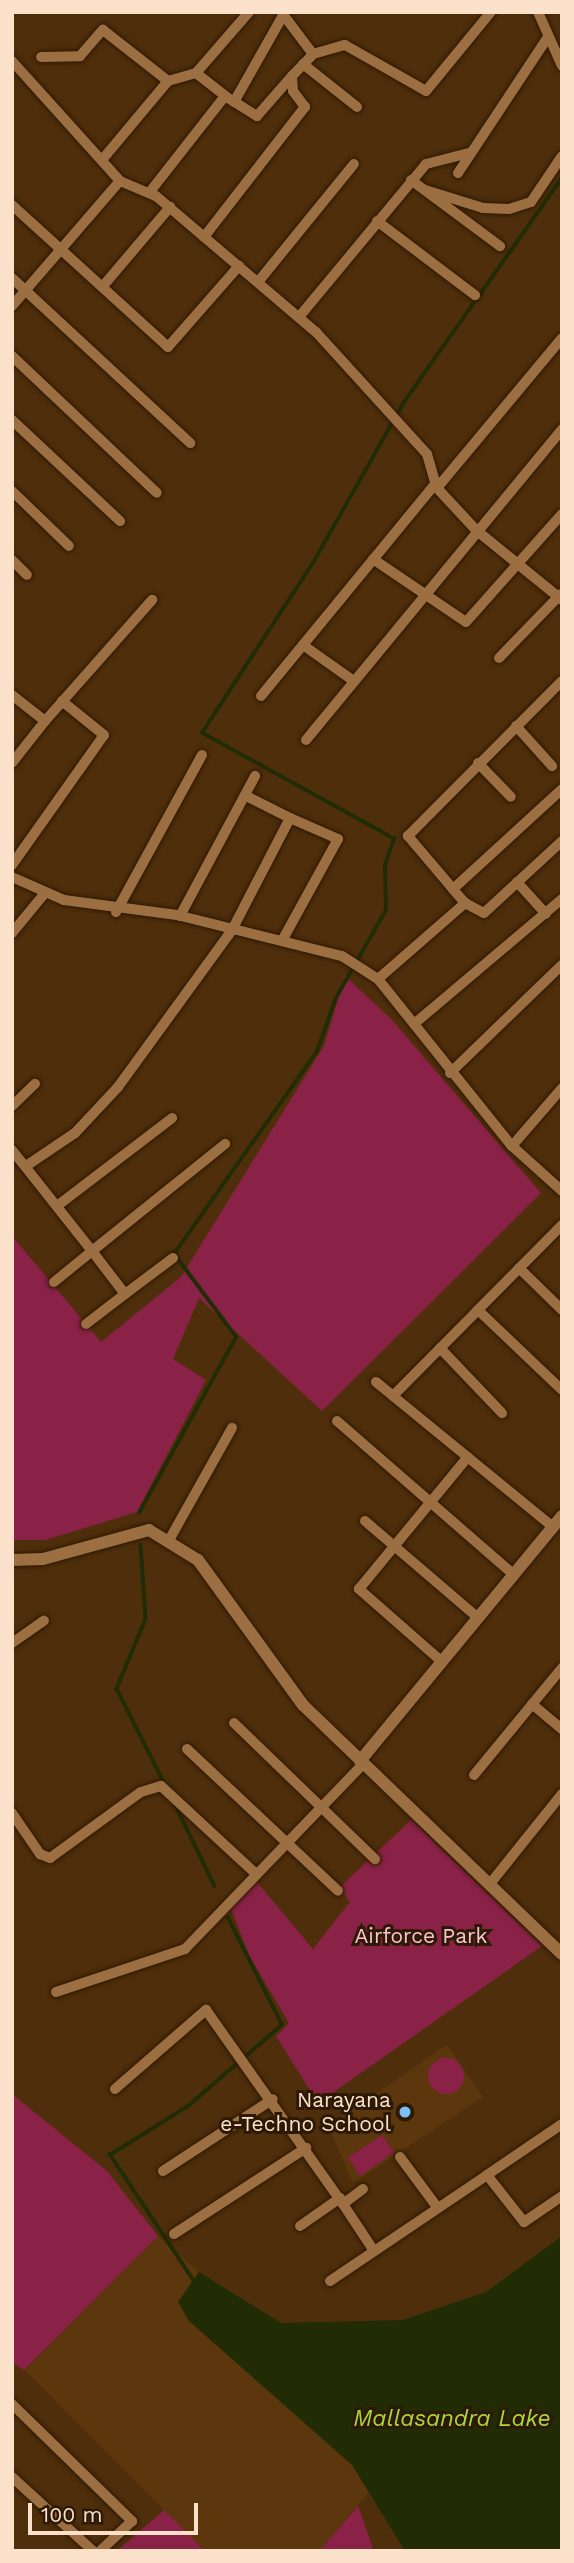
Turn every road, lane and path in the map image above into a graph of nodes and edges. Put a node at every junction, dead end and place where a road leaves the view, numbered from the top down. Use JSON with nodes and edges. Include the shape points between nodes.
{"nodes":[{"id":1,"x":248,"y":12,"type":"edge"},
{"id":2,"x":491,"y":12,"type":"edge"},
{"id":3,"x":538,"y":12,"type":"edge"},
{"id":4,"x":282,"y":15,"type":"edge"},
{"id":5,"x":548,"y":37,"type":"junction"},
{"id":6,"x":313,"y":54,"type":"junction"},
{"id":7,"x":41,"y":57,"type":"dead end"},
{"id":8,"x":12,"y":61,"type":"edge"},
{"id":9,"x":303,"y":64,"type":"junction"},
{"id":10,"x":562,"y":66,"type":"edge"},
{"id":11,"x":196,"y":73,"type":"junction"},
{"id":12,"x":292,"y":76,"type":"junction"},
{"id":13,"x":168,"y":81,"type":"junction"},
{"id":14,"x":225,"y":96,"type":"junction"},
{"id":15,"x":234,"y":102,"type":"junction"},
{"id":16,"x":357,"y":107,"type":"dead end"},
{"id":17,"x":469,"y":153,"type":"junction"},
{"id":18,"x":562,"y":156,"type":"edge"},
{"id":19,"x":102,"y":160,"type":"junction"},
{"id":20,"x":354,"y":164,"type":"dead end"},
{"id":21,"x":458,"y":173,"type":"dead end"},
{"id":22,"x":411,"y":180,"type":"junction"},
{"id":23,"x":120,"y":181,"type":"junction"},
{"id":24,"x":425,"y":190,"type":"junction"},
{"id":25,"x":149,"y":193,"type":"junction"},
{"id":26,"x":12,"y":205,"type":"edge"},
{"id":27,"x":170,"y":207,"type":"junction"},
{"id":28,"x":377,"y":221,"type":"junction"},
{"id":29,"x":204,"y":237,"type":"junction"},
{"id":30,"x":500,"y":246,"type":"dead end"},
{"id":31,"x":62,"y":249,"type":"junction"},
{"id":32,"x":239,"y":267,"type":"junction"},
{"id":33,"x":12,"y":278,"type":"edge"},
{"id":34,"x":258,"y":282,"type":"junction"},
{"id":35,"x":103,"y":286,"type":"junction"},
{"id":36,"x":26,"y":291,"type":"junction"},
{"id":37,"x":475,"y":295,"type":"dead end"},
{"id":38,"x":12,"y":306,"type":"edge"},
{"id":39,"x":299,"y":317,"type":"junction"},
{"id":40,"x":562,"y":338,"type":"edge"},
{"id":41,"x":12,"y":356,"type":"edge"},
{"id":42,"x":12,"y":420,"type":"edge"},
{"id":43,"x":562,"y":429,"type":"edge"},
{"id":44,"x":190,"y":443,"type":"dead end"},
{"id":45,"x":436,"y":485,"type":"junction"},
{"id":46,"x":12,"y":491,"type":"edge"},
{"id":47,"x":157,"y":493,"type":"dead end"},
{"id":48,"x":562,"y":514,"type":"edge"},
{"id":49,"x":120,"y":521,"type":"dead end"},
{"id":50,"x":476,"y":530,"type":"junction"},
{"id":51,"x":69,"y":547,"type":"dead end"},
{"id":52,"x":373,"y":559,"type":"junction"},
{"id":53,"x":12,"y":560,"type":"edge"},
{"id":54,"x":519,"y":564,"type":"junction"},
{"id":55,"x":27,"y":575,"type":"dead end"},
{"id":56,"x":423,"y":593,"type":"junction"},
{"id":57,"x":561,"y":597,"type":"edge"},
{"id":58,"x":152,"y":600,"type":"dead end"},
{"id":59,"x":303,"y":645,"type":"junction"},
{"id":60,"x":499,"y":658,"type":"dead end"},
{"id":61,"x":351,"y":679,"type":"junction"},
{"id":62,"x":562,"y":681,"type":"edge"},
{"id":63,"x":12,"y":695,"type":"edge"},
{"id":64,"x":261,"y":696,"type":"dead end"},
{"id":65,"x":62,"y":701,"type":"junction"},
{"id":66,"x":45,"y":721,"type":"junction"},
{"id":67,"x":516,"y":726,"type":"junction"},
{"id":68,"x":306,"y":740,"type":"dead end"},
{"id":69,"x":202,"y":755,"type":"dead end"},
{"id":70,"x":12,"y":763,"type":"edge"},
{"id":71,"x":478,"y":763,"type":"junction"},
{"id":72,"x":552,"y":766,"type":"dead end"},
{"id":73,"x":255,"y":776,"type":"dead end"},
{"id":74,"x":562,"y":789,"type":"edge"},
{"id":75,"x":246,"y":796,"type":"junction"},
{"id":76,"x":511,"y":797,"type":"dead end"},
{"id":77,"x":290,"y":818,"type":"junction"},
{"id":78,"x":562,"y":841,"type":"edge"},
{"id":79,"x":12,"y":866,"type":"edge"},
{"id":80,"x":12,"y":877,"type":"edge"},
{"id":81,"x":517,"y":882,"type":"junction"},
{"id":82,"x":453,"y":889,"type":"junction"},
{"id":83,"x":45,"y":893,"type":"junction"},
{"id":84,"x":562,"y":899,"type":"edge"},
{"id":85,"x":465,"y":903,"type":"junction"},
{"id":86,"x":116,"y":912,"type":"junction"},
{"id":87,"x":546,"y":914,"type":"junction"},
{"id":88,"x":180,"y":916,"type":"junction"},
{"id":89,"x":232,"y":930,"type":"junction"},
{"id":90,"x":12,"y":933,"type":"edge"},
{"id":91,"x":283,"y":939,"type":"junction"},
{"id":92,"x":562,"y":965,"type":"edge"},
{"id":93,"x":379,"y":979,"type":"junction"},
{"id":94,"x":414,"y":1024,"type":"junction"},
{"id":95,"x":450,"y":1073,"type":"junction"},
{"id":96,"x":35,"y":1084,"type":"dead end"},
{"id":97,"x":562,"y":1088,"type":"edge"},
{"id":98,"x":12,"y":1106,"type":"edge"},
{"id":99,"x":172,"y":1118,"type":"dead end"},
{"id":100,"x":225,"y":1144,"type":"dead end"},
{"id":101,"x":512,"y":1146,"type":"junction"},
{"id":102,"x":12,"y":1150,"type":"edge"},
{"id":103,"x":26,"y":1166,"type":"junction"},
{"id":104,"x":562,"y":1191,"type":"edge"},
{"id":105,"x":57,"y":1206,"type":"junction"},
{"id":106,"x":562,"y":1225,"type":"edge"},
{"id":107,"x":92,"y":1251,"type":"junction"},
{"id":108,"x":173,"y":1258,"type":"dead end"},
{"id":109,"x":519,"y":1268,"type":"junction"},
{"id":110,"x":54,"y":1282,"type":"dead end"},
{"id":111,"x":125,"y":1294,"type":"junction"},
{"id":112,"x":478,"y":1310,"type":"junction"},
{"id":113,"x":562,"y":1310,"type":"edge"},
{"id":114,"x":86,"y":1324,"type":"dead end"},
{"id":115,"x":440,"y":1348,"type":"junction"},
{"id":116,"x":376,"y":1382,"type":"dead end"},
{"id":117,"x":562,"y":1390,"type":"edge"},
{"id":118,"x":393,"y":1396,"type":"junction"},
{"id":119,"x":502,"y":1413,"type":"dead end"},
{"id":120,"x":337,"y":1421,"type":"dead end"},
{"id":121,"x":232,"y":1428,"type":"dead end"},
{"id":122,"x":468,"y":1457,"type":"junction"},
{"id":123,"x":430,"y":1502,"type":"junction"},
{"id":124,"x":562,"y":1516,"type":"edge"},
{"id":125,"x":365,"y":1521,"type":"dead end"},
{"id":126,"x":553,"y":1527,"type":"junction"},
{"id":127,"x":168,"y":1542,"type":"junction"},
{"id":128,"x":394,"y":1546,"type":"junction"},
{"id":129,"x":12,"y":1560,"type":"edge"},
{"id":130,"x":513,"y":1574,"type":"junction"},
{"id":131,"x":477,"y":1617,"type":"junction"},
{"id":132,"x":44,"y":1621,"type":"dead end"},
{"id":133,"x":12,"y":1643,"type":"edge"},
{"id":134,"x":440,"y":1660,"type":"junction"},
{"id":135,"x":562,"y":1668,"type":"edge"},
{"id":136,"x":532,"y":1704,"type":"junction"},
{"id":137,"x":234,"y":1723,"type":"dead end"},
{"id":138,"x":562,"y":1729,"type":"edge"},
{"id":139,"x":187,"y":1749,"type":"dead end"},
{"id":140,"x":361,"y":1762,"type":"junction"},
{"id":141,"x":474,"y":1775,"type":"dead end"},
{"id":142,"x":562,"y":1794,"type":"edge"},
{"id":143,"x":322,"y":1805,"type":"junction"},
{"id":144,"x":12,"y":1813,"type":"edge"},
{"id":145,"x":285,"y":1841,"type":"junction"},
{"id":146,"x":375,"y":1859,"type":"dead end"},
{"id":147,"x":254,"y":1872,"type":"junction"},
{"id":148,"x":489,"y":1885,"type":"junction"},
{"id":149,"x":338,"y":1891,"type":"dead end"},
{"id":150,"x":562,"y":1954,"type":"edge"},
{"id":151,"x":55,"y":1992,"type":"dead end"},
{"id":152,"x":115,"y":2089,"type":"dead end"},
{"id":153,"x":273,"y":2099,"type":"junction"},
{"id":154,"x":562,"y":2124,"type":"edge"},
{"id":155,"x":306,"y":2148,"type":"junction"},
{"id":156,"x":400,"y":2157,"type":"dead end"},
{"id":157,"x":163,"y":2171,"type":"dead end"},
{"id":158,"x":486,"y":2175,"type":"junction"},
{"id":159,"x":363,"y":2189,"type":"dead end"},
{"id":160,"x":562,"y":2196,"type":"edge"},
{"id":161,"x":342,"y":2201,"type":"junction"},
{"id":162,"x":437,"y":2207,"type":"junction"},
{"id":163,"x":300,"y":2226,"type":"dead end"},
{"id":164,"x":174,"y":2234,"type":"dead end"},
{"id":165,"x":374,"y":2251,"type":"junction"},
{"id":166,"x":330,"y":2281,"type":"dead end"},
{"id":167,"x":12,"y":2404,"type":"edge"},
{"id":168,"x":12,"y":2477,"type":"edge"},
{"id":169,"x":93,"y":2551,"type":"edge"},
{"id":170,"x":100,"y":2551,"type":"edge"}],
"edges":[{"from":1,"to":11,"type":"street"},
{"from":2,"to":6,"type":"street","via":[[426,91],[417,91],[345,44]]},
{"from":3,"to":5,"type":"street"},
{"from":4,"to":6,"type":"street"},
{"from":4,"to":15,"type":"street"},
{"from":5,"to":10,"type":"street"},
{"from":5,"to":17,"type":"street"},
{"from":6,"to":9,"type":"street"},
{"from":7,"to":13,"type":"street","via":[[80,56],[103,30]]},
{"from":8,"to":19,"type":"street"},
{"from":9,"to":12,"type":"street"},
{"from":9,"to":16,"type":"street"},
{"from":11,"to":13,"type":"street"},
{"from":11,"to":14,"type":"street"},
{"from":12,"to":15,"type":"street","via":[[257,116]]},
{"from":12,"to":29,"type":"street","via":[[293,91],[305,107]]},
{"from":13,"to":19,"type":"street"},
{"from":14,"to":15,"type":"street"},
{"from":14,"to":25,"type":"street"},
{"from":17,"to":21,"type":"street"},
{"from":17,"to":22,"type":"street","via":[[437,158]]},
{"from":18,"to":24,"type":"street","via":[[531,202],[509,209],[483,208]]},
{"from":19,"to":23,"type":"street"},
{"from":20,"to":34,"type":"street"},
{"from":22,"to":24,"type":"street"},
{"from":22,"to":28,"type":"street"},
{"from":23,"to":25,"type":"street"},
{"from":23,"to":31,"type":"street"},
{"from":24,"to":30,"type":"street"},
{"from":25,"to":27,"type":"street"},
{"from":26,"to":31,"type":"street"},
{"from":27,"to":29,"type":"street"},
{"from":27,"to":35,"type":"street"},
{"from":28,"to":37,"type":"street"},
{"from":28,"to":39,"type":"street"},
{"from":29,"to":32,"type":"street"},
{"from":31,"to":35,"type":"street"},
{"from":31,"to":36,"type":"street"},
{"from":32,"to":34,"type":"street"},
{"from":32,"to":35,"type":"street","via":[[168,347]]},
{"from":33,"to":36,"type":"street"},
{"from":34,"to":39,"type":"street"},
{"from":36,"to":38,"type":"street"},
{"from":36,"to":44,"type":"street"},
{"from":39,"to":45,"type":"street","via":[[427,454]]},
{"from":40,"to":45,"type":"street"},
{"from":41,"to":47,"type":"street"},
{"from":42,"to":49,"type":"street"},
{"from":43,"to":50,"type":"street"},
{"from":45,"to":50,"type":"street"},
{"from":45,"to":52,"type":"street"},
{"from":46,"to":51,"type":"street"},
{"from":48,"to":54,"type":"street"},
{"from":50,"to":54,"type":"street"},
{"from":50,"to":56,"type":"street"},
{"from":52,"to":56,"type":"street"},
{"from":52,"to":59,"type":"street"},
{"from":53,"to":55,"type":"street"},
{"from":54,"to":56,"type":"street","via":[[466,622]]},
{"from":54,"to":57,"type":"street"},
{"from":56,"to":61,"type":"street"},
{"from":57,"to":60,"type":"street"},
{"from":58,"to":65,"type":"street"},
{"from":59,"to":61,"type":"street"},
{"from":59,"to":64,"type":"street"},
{"from":61,"to":68,"type":"street"},
{"from":62,"to":67,"type":"street"},
{"from":63,"to":66,"type":"street"},
{"from":65,"to":66,"type":"street"},
{"from":65,"to":79,"type":"street","via":[[104,735]]},
{"from":66,"to":70,"type":"street"},
{"from":67,"to":71,"type":"street"},
{"from":67,"to":72,"type":"street"},
{"from":69,"to":86,"type":"street"},
{"from":71,"to":76,"type":"street"},
{"from":71,"to":82,"type":"street","via":[[408,836]]},
{"from":73,"to":75,"type":"street"},
{"from":74,"to":82,"type":"street"},
{"from":75,"to":77,"type":"street"},
{"from":75,"to":88,"type":"street"},
{"from":77,"to":89,"type":"street"},
{"from":77,"to":91,"type":"street","via":[[338,839]]},
{"from":78,"to":81,"type":"street"},
{"from":80,"to":83,"type":"street"},
{"from":81,"to":85,"type":"street","via":[[484,913]]},
{"from":81,"to":87,"type":"street"},
{"from":82,"to":85,"type":"street"},
{"from":83,"to":86,"type":"street"},
{"from":83,"to":90,"type":"street"},
{"from":84,"to":87,"type":"street"},
{"from":85,"to":93,"type":"street"},
{"from":86,"to":88,"type":"street"},
{"from":87,"to":94,"type":"street","via":[[508,951],[499,946]]},
{"from":88,"to":89,"type":"street"},
{"from":89,"to":91,"type":"street"},
{"from":89,"to":103,"type":"street","via":[[118,1087],[75,1133]]},
{"from":91,"to":93,"type":"street","via":[[342,956]]},
{"from":92,"to":95,"type":"street"},
{"from":93,"to":94,"type":"street"},
{"from":94,"to":95,"type":"street"},
{"from":95,"to":101,"type":"street"},
{"from":96,"to":98,"type":"street"},
{"from":97,"to":101,"type":"street"},
{"from":99,"to":105,"type":"street"},
{"from":100,"to":107,"type":"street"},
{"from":101,"to":104,"type":"street"},
{"from":102,"to":103,"type":"street"},
{"from":103,"to":105,"type":"street"},
{"from":105,"to":107,"type":"street"},
{"from":106,"to":109,"type":"street"},
{"from":107,"to":110,"type":"street"},
{"from":107,"to":111,"type":"street"},
{"from":108,"to":111,"type":"street"},
{"from":109,"to":112,"type":"street"},
{"from":109,"to":113,"type":"street"},
{"from":111,"to":114,"type":"street"},
{"from":112,"to":115,"type":"street"},
{"from":112,"to":117,"type":"street"},
{"from":115,"to":118,"type":"street"},
{"from":115,"to":119,"type":"street"},
{"from":116,"to":118,"type":"street"},
{"from":118,"to":122,"type":"street"},
{"from":120,"to":123,"type":"street"},
{"from":121,"to":127,"type":"street"},
{"from":122,"to":123,"type":"street"},
{"from":122,"to":126,"type":"street"},
{"from":123,"to":128,"type":"street"},
{"from":123,"to":130,"type":"street"},
{"from":124,"to":126,"type":"street"},
{"from":125,"to":128,"type":"street"},
{"from":126,"to":130,"type":"street"},
{"from":127,"to":129,"type":"street","via":[[149,1530],[43,1559]]},
{"from":127,"to":140,"type":"street","via":[[198,1560],[303,1705]]},
{"from":128,"to":131,"type":"street"},
{"from":128,"to":134,"type":"street","via":[[359,1589]]},
{"from":130,"to":131,"type":"street"},
{"from":131,"to":134,"type":"street"},
{"from":132,"to":133,"type":"street"},
{"from":134,"to":140,"type":"street"},
{"from":135,"to":136,"type":"street"},
{"from":136,"to":138,"type":"street"},
{"from":136,"to":141,"type":"street"},
{"from":137,"to":143,"type":"street"},
{"from":139,"to":145,"type":"street"},
{"from":140,"to":143,"type":"street"},
{"from":140,"to":148,"type":"street"},
{"from":142,"to":148,"type":"street"},
{"from":143,"to":145,"type":"street"},
{"from":143,"to":146,"type":"street"},
{"from":144,"to":147,"type":"street","via":[[40,1854],[50,1858],[141,1792],[166,1787]]},
{"from":145,"to":147,"type":"street"},
{"from":145,"to":149,"type":"street"},
{"from":147,"to":151,"type":"street","via":[[185,1949]]},
{"from":148,"to":150,"type":"street"},
{"from":152,"to":153,"type":"street","via":[[204,2010]]},
{"from":153,"to":155,"type":"street"},
{"from":153,"to":157,"type":"street"},
{"from":154,"to":158,"type":"street"},
{"from":155,"to":161,"type":"street"},
{"from":155,"to":164,"type":"street"},
{"from":156,"to":162,"type":"street"},
{"from":158,"to":160,"type":"street","via":[[524,2222]]},
{"from":158,"to":162,"type":"street"},
{"from":159,"to":161,"type":"street"},
{"from":161,"to":163,"type":"street"},
{"from":161,"to":165,"type":"street"},
{"from":162,"to":165,"type":"street"},
{"from":165,"to":166,"type":"street"},
{"from":167,"to":170,"type":"street","via":[[132,2521]]},
{"from":168,"to":169,"type":"street"}]}
